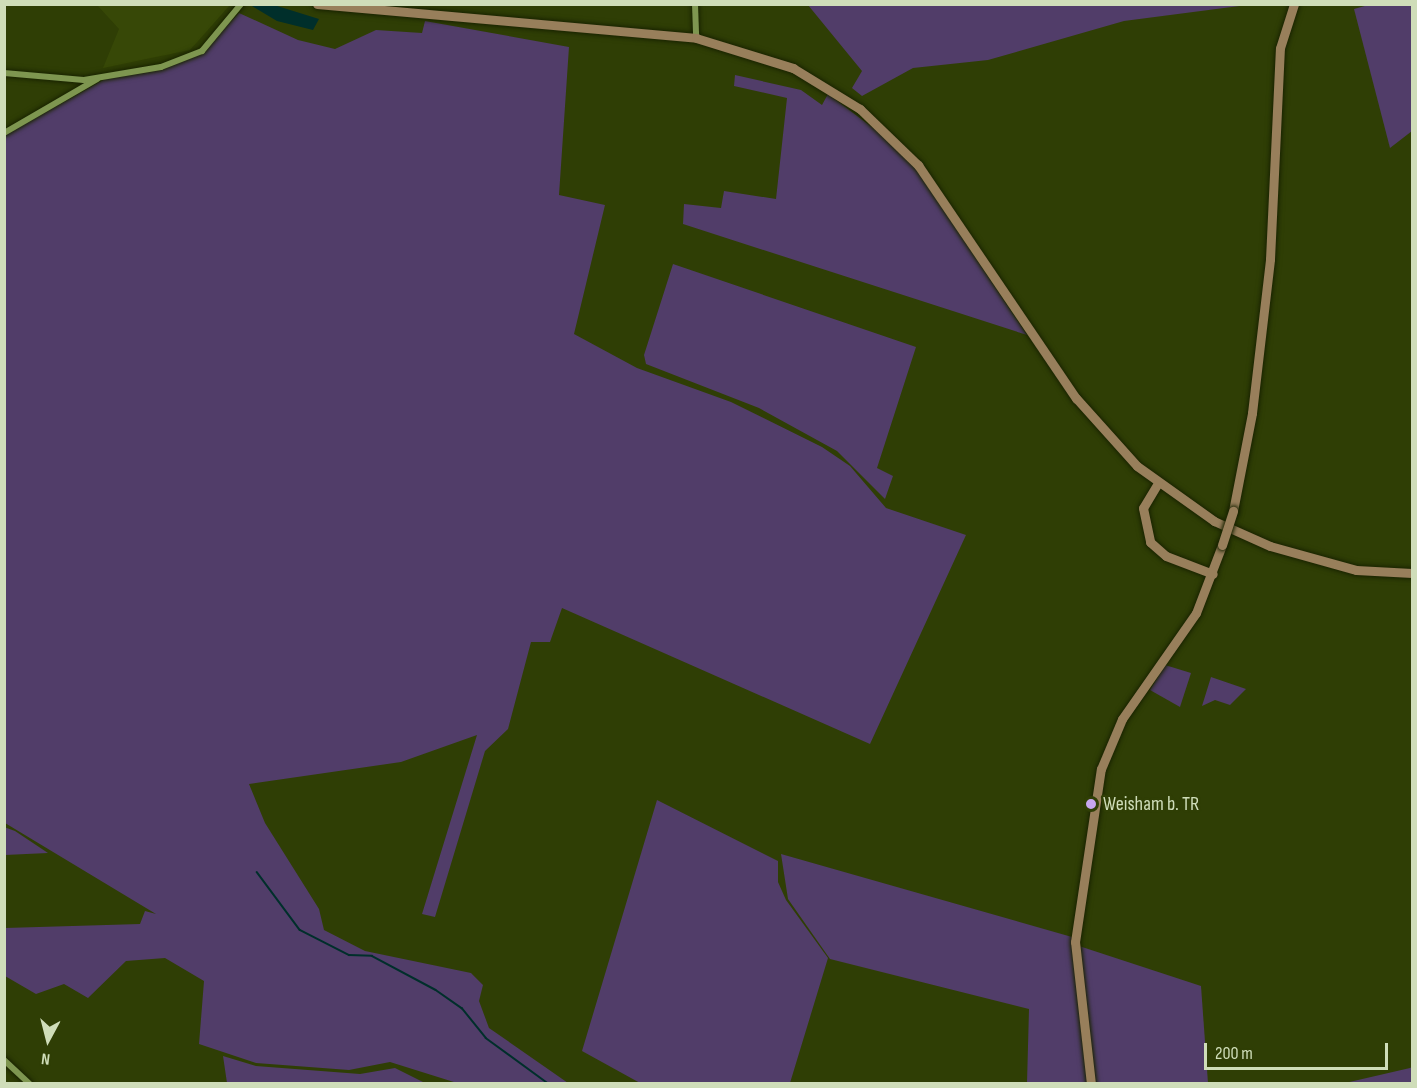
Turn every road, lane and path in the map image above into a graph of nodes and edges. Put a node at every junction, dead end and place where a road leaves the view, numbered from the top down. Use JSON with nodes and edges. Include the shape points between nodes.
{"nodes":[{"id":1,"x":241,"y":4,"type":"edge"},
{"id":2,"x":317,"y":4,"type":"edge"},
{"id":3,"x":695,"y":4,"type":"edge"},
{"id":4,"x":1294,"y":4,"type":"edge"},
{"id":5,"x":696,"y":38,"type":"junction"},
{"id":6,"x":4,"y":72,"type":"edge"},
{"id":7,"x":98,"y":79,"type":"junction"},
{"id":8,"x":4,"y":133,"type":"edge"},
{"id":9,"x":1158,"y":483,"type":"junction"},
{"id":10,"x":1413,"y":573,"type":"edge"},
{"id":11,"x":1213,"y":574,"type":"junction"},
{"id":12,"x":4,"y":1060,"type":"edge"},
{"id":13,"x":30,"y":1083,"type":"edge"},
{"id":14,"x":1091,"y":1083,"type":"edge"}],
"edges":[{"from":1,"to":7,"type":"street","via":[[194,56]]},
{"from":2,"to":5,"type":"main road"},
{"from":3,"to":5,"type":"street"},
{"from":4,"to":11,"type":"main road","bridge":true,"via":[[1280,48],[1270,259],[1252,413],[1233,511]]},
{"from":5,"to":9,"type":"main road","via":[[793,69],[836,92],[896,140],[960,219],[1076,398],[1120,451]]},
{"from":6,"to":7,"type":"street"},
{"from":7,"to":8,"type":"street"},
{"from":9,"to":10,"type":"main road","via":[[1214,521],[1270,546],[1356,570]]},
{"from":9,"to":11,"type":"main road","via":[[1143,508],[1150,542],[1166,556]]},
{"from":11,"to":14,"type":"main road","via":[[1186,628],[1115,731],[1101,769],[1076,933]]},
{"from":12,"to":13,"type":"street"}]}
